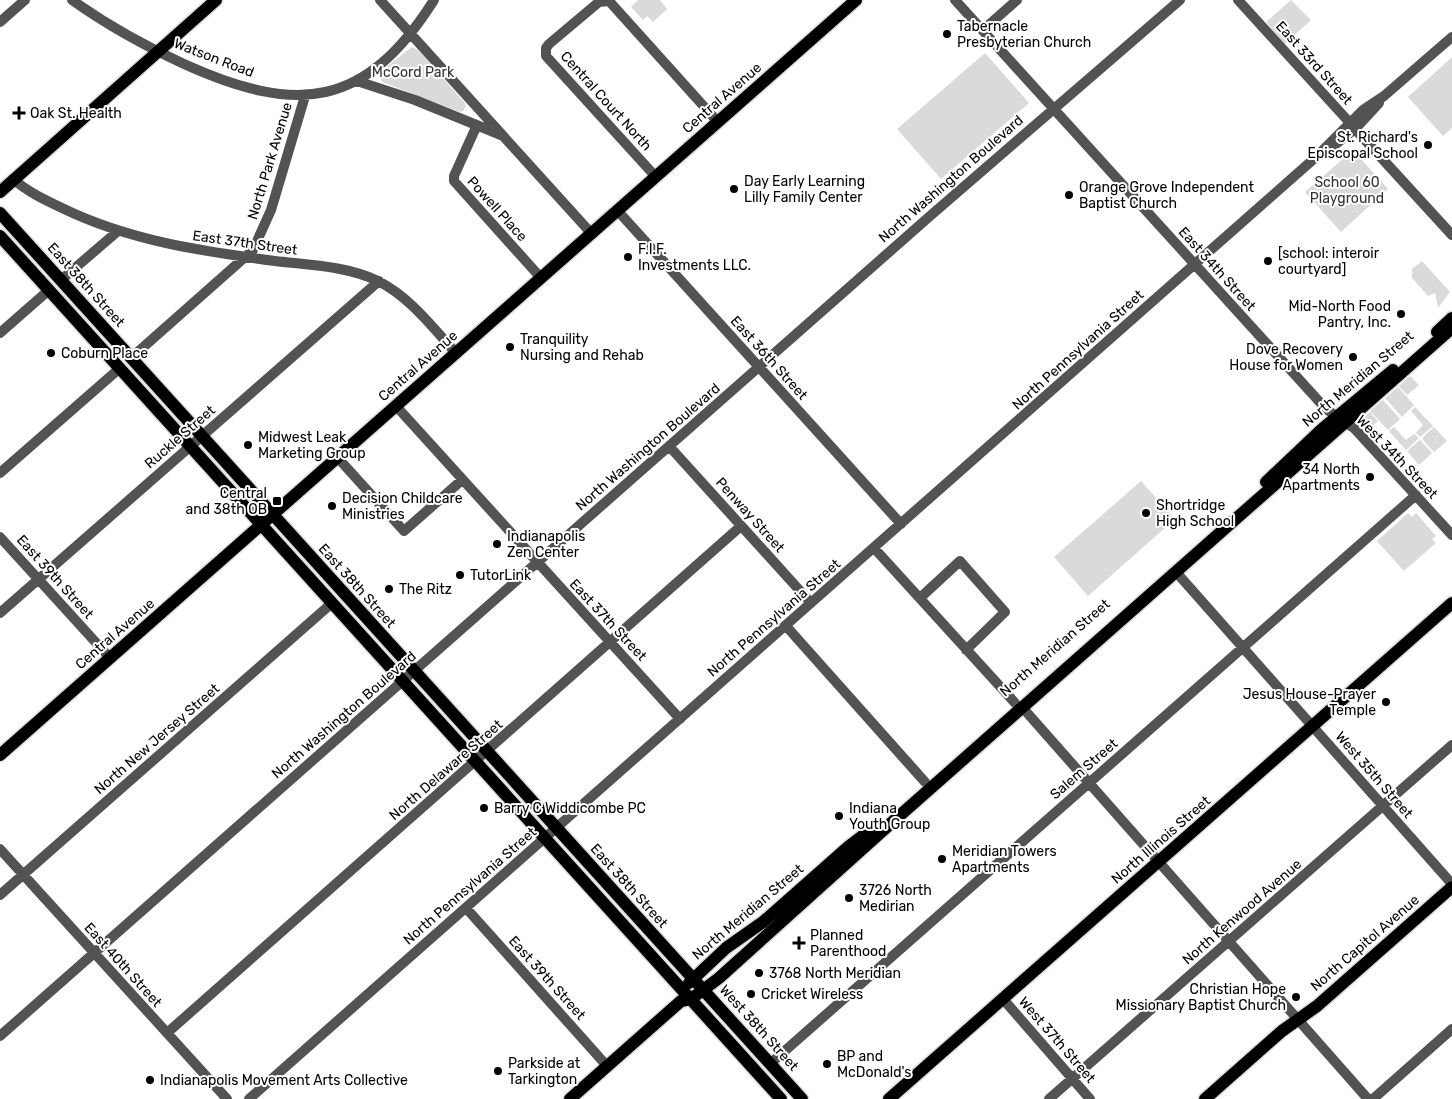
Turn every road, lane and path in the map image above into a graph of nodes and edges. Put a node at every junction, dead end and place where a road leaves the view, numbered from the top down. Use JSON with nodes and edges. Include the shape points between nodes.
{"nodes":[{"id":1,"x":25,"y":0,"type":"edge"},
{"id":2,"x":72,"y":0,"type":"edge"},
{"id":3,"x":216,"y":0,"type":"edge"},
{"id":4,"x":380,"y":0,"type":"edge"},
{"id":5,"x":434,"y":0,"type":"edge"},
{"id":6,"x":856,"y":0,"type":"edge"},
{"id":7,"x":955,"y":0,"type":"edge"},
{"id":8,"x":1017,"y":0,"type":"edge"},
{"id":9,"x":1180,"y":0,"type":"edge"},
{"id":10,"x":1238,"y":0,"type":"edge"},
{"id":11,"x":0,"y":22,"type":"edge"},
{"id":12,"x":983,"y":30,"type":"junction"},
{"id":13,"x":411,"y":34,"type":"junction"},
{"id":14,"x":1452,"y":37,"type":"edge"},
{"id":15,"x":158,"y":51,"type":"junction"},
{"id":16,"x":357,"y":81,"type":"junction"},
{"id":17,"x":304,"y":96,"type":"junction"},
{"id":18,"x":1054,"y":109,"type":"junction"},
{"id":19,"x":717,"y":121,"type":"junction"},
{"id":20,"x":477,"y":125,"type":"junction"},
{"id":21,"x":1352,"y":126,"type":"junction"},
{"id":22,"x":504,"y":137,"type":"junction"},
{"id":23,"x":655,"y":176,"type":"junction"},
{"id":24,"x":14,"y":179,"type":"junction"},
{"id":25,"x":0,"y":192,"type":"edge"},
{"id":26,"x":617,"y":210,"type":"junction"},
{"id":27,"x":0,"y":212,"type":"edge"},
{"id":28,"x":118,"y":231,"type":"junction"},
{"id":29,"x":591,"y":233,"type":"junction"},
{"id":30,"x":0,"y":236,"type":"edge"},
{"id":31,"x":1452,"y":236,"type":"edge"},
{"id":32,"x":247,"y":257,"type":"junction"},
{"id":33,"x":1195,"y":265,"type":"junction"},
{"id":34,"x":541,"y":278,"type":"junction"},
{"id":35,"x":61,"y":280,"type":"junction"},
{"id":36,"x":379,"y":282,"type":"junction"},
{"id":37,"x":49,"y":290,"type":"junction"},
{"id":38,"x":1452,"y":318,"type":"edge"},
{"id":39,"x":1452,"y":328,"type":"edge"},
{"id":40,"x":0,"y":333,"type":"edge"},
{"id":41,"x":456,"y":353,"type":"junction"},
{"id":42,"x":131,"y":358,"type":"junction"},
{"id":43,"x":120,"y":368,"type":"junction"},
{"id":44,"x":759,"y":368,"type":"junction"},
{"id":45,"x":396,"y":406,"type":"junction"},
{"id":46,"x":1342,"y":420,"type":"junction"},
{"id":47,"x":202,"y":436,"type":"junction"},
{"id":48,"x":190,"y":446,"type":"junction"},
{"id":49,"x":669,"y":446,"type":"junction"},
{"id":50,"x":337,"y":457,"type":"junction"},
{"id":51,"x":0,"y":473,"type":"edge"},
{"id":52,"x":462,"y":480,"type":"junction"},
{"id":53,"x":1416,"y":495,"type":"junction"},
{"id":54,"x":273,"y":515,"type":"junction"},
{"id":55,"x":901,"y":524,"type":"junction"},
{"id":56,"x":261,"y":525,"type":"junction"},
{"id":57,"x":741,"y":526,"type":"junction"},
{"id":58,"x":1452,"y":535,"type":"edge"},
{"id":59,"x":0,"y":537,"type":"edge"},
{"id":60,"x":874,"y":548,"type":"junction"},
{"id":61,"x":538,"y":563,"type":"junction"},
{"id":62,"x":1176,"y":572,"type":"junction"},
{"id":63,"x":38,"y":579,"type":"junction"},
{"id":64,"x":920,"y":598,"type":"junction"},
{"id":65,"x":332,"y":603,"type":"junction"},
{"id":66,"x":811,"y":603,"type":"junction"},
{"id":67,"x":1452,"y":603,"type":"edge"},
{"id":68,"x":0,"y":613,"type":"edge"},
{"id":69,"x":786,"y":626,"type":"junction"},
{"id":70,"x":611,"y":643,"type":"junction"},
{"id":71,"x":1242,"y":647,"type":"junction"},
{"id":72,"x":966,"y":650,"type":"junction"},
{"id":73,"x":110,"y":658,"type":"junction"},
{"id":74,"x":415,"y":671,"type":"junction"},
{"id":75,"x":403,"y":681,"type":"junction"},
{"id":76,"x":1019,"y":705,"type":"junction"},
{"id":77,"x":680,"y":719,"type":"junction"},
{"id":78,"x":1313,"y":726,"type":"junction"},
{"id":79,"x":1452,"y":745,"type":"edge"},
{"id":80,"x":488,"y":752,"type":"junction"},
{"id":81,"x":0,"y":755,"type":"edge"},
{"id":82,"x":476,"y":762,"type":"junction"},
{"id":83,"x":925,"y":782,"type":"junction"},
{"id":84,"x":1090,"y":783,"type":"junction"},
{"id":85,"x":1383,"y":806,"type":"junction"},
{"id":86,"x":557,"y":828,"type":"junction"},
{"id":87,"x":545,"y":838,"type":"junction"},
{"id":88,"x":0,"y":849,"type":"edge"},
{"id":89,"x":1159,"y":861,"type":"junction"},
{"id":90,"x":23,"y":875,"type":"junction"},
{"id":91,"x":1452,"y":885,"type":"edge"},
{"id":92,"x":0,"y":895,"type":"edge"},
{"id":93,"x":466,"y":908,"type":"junction"},
{"id":94,"x":1230,"y":940,"type":"junction"},
{"id":95,"x":94,"y":953,"type":"junction"},
{"id":96,"x":693,"y":978,"type":"junction"},
{"id":97,"x":704,"y":990,"type":"junction"},
{"id":98,"x":685,"y":996,"type":"junction"},
{"id":99,"x":1003,"y":999,"type":"junction"},
{"id":100,"x":1298,"y":1019,"type":"junction"},
{"id":101,"x":1452,"y":1029,"type":"edge"},
{"id":102,"x":167,"y":1033,"type":"junction"},
{"id":103,"x":0,"y":1036,"type":"edge"},
{"id":104,"x":771,"y":1063,"type":"junction"},
{"id":105,"x":607,"y":1066,"type":"junction"},
{"id":106,"x":1072,"y":1079,"type":"junction"},
{"id":107,"x":227,"y":1099,"type":"edge"},
{"id":108,"x":249,"y":1099,"type":"edge"},
{"id":109,"x":570,"y":1099,"type":"edge"},
{"id":110,"x":781,"y":1099,"type":"edge"},
{"id":111,"x":802,"y":1099,"type":"edge"},
{"id":112,"x":889,"y":1099,"type":"edge"},
{"id":113,"x":1049,"y":1099,"type":"edge"},
{"id":114,"x":1090,"y":1099,"type":"edge"},
{"id":115,"x":1204,"y":1099,"type":"edge"},
{"id":116,"x":1368,"y":1099,"type":"edge"},
{"id":117,"x":1373,"y":1099,"type":"edge"}],
"edges":[{"from":1,"to":11,"type":"street"},
{"from":2,"to":15,"type":"street","name":"Watson Road"},
{"from":3,"to":15,"type":"main road"},
{"from":4,"to":13,"type":"street"},
{"from":5,"to":13,"type":"street","name":"Watson Road"},
{"from":6,"to":19,"type":"main road","name":"Central Avenue"},
{"from":7,"to":12,"type":"street","name":"East 34th Street"},
{"from":8,"to":12,"type":"street"},
{"from":9,"to":18,"type":"street","name":"North Washington Boulevard"},
{"from":10,"to":21,"type":"street","name":"East 33rd Street"},
{"from":12,"to":18,"type":"street","name":"East 34th Street"},
{"from":13,"to":16,"type":"street","name":"Watson Road","via":[[391,56]]},
{"from":13,"to":22,"type":"street"},
{"from":14,"to":21,"type":"street","name":"North Pennsylvania Street","via":[[1384,96],[1369,116]]},
{"from":15,"to":17,"type":"street","name":"Watson Road","via":[[244,86]]},
{"from":15,"to":24,"type":"main road"},
{"from":16,"to":17,"type":"street","name":"Watson Road"},
{"from":16,"to":20,"type":"street"},
{"from":17,"to":32,"type":"street","name":"North Park Avenue","via":[[270,214]]},
{"from":18,"to":33,"type":"street","name":"East 34th Street"},
{"from":18,"to":44,"type":"street","name":"North Washington Boulevard"},
{"from":19,"to":23,"type":"main road","name":"Central Avenue"},
{"from":19,"to":23,"type":"street","name":"Central Court North","via":[[610,2],[599,2],[546,47],[546,56]]},
{"from":20,"to":22,"type":"street"},
{"from":20,"to":34,"type":"street","name":"Powell Place","via":[[454,181]]},
{"from":21,"to":31,"type":"street","name":"East 33rd Street"},
{"from":21,"to":33,"type":"street","name":"North Pennsylvania Street"},
{"from":22,"to":29,"type":"street"},
{"from":23,"to":26,"type":"main road","name":"Central Avenue"},
{"from":24,"to":25,"type":"main road"},
{"from":24,"to":28,"type":"street","name":"East 37th Street","via":[[54,204]]},
{"from":26,"to":29,"type":"main road","name":"Central Avenue"},
{"from":26,"to":44,"type":"street","name":"East 36th Street"},
{"from":27,"to":35,"type":"main road","name":"East 38th Street"},
{"from":28,"to":32,"type":"street","name":"East 37th Street","via":[[186,249]]},
{"from":28,"to":35,"type":"street"},
{"from":29,"to":34,"type":"main road","name":"Central Avenue"},
{"from":30,"to":37,"type":"main road"},
{"from":32,"to":36,"type":"street","name":"East 37th Street","via":[[341,270]]},
{"from":32,"to":42,"type":"street","name":"North Park Avenue"},
{"from":33,"to":46,"type":"street","name":"East 34th Street","via":[[1326,409]]},
{"from":33,"to":55,"type":"street","name":"North Pennsylvania Street"},
{"from":34,"to":41,"type":"main road","name":"Central Avenue"},
{"from":35,"to":42,"type":"main road","name":"East 38th Street"},
{"from":36,"to":41,"type":"street","name":"East 37th Street","via":[[404,299]]},
{"from":36,"to":47,"type":"street","name":"Ruckle Street"},
{"from":37,"to":40,"type":"street"},
{"from":37,"to":43,"type":"main road"},
{"from":38,"to":46,"type":"main road","name":"North Meridian Street"},
{"from":39,"to":46,"type":"main road","name":"North Meridian Street"},
{"from":41,"to":45,"type":"main road","name":"Central Avenue"},
{"from":42,"to":47,"type":"main road","name":"East 38th Street"},
{"from":43,"to":48,"type":"main road"},
{"from":43,"to":51,"type":"street"},
{"from":44,"to":49,"type":"street","name":"North Washington Boulevard"},
{"from":44,"to":55,"type":"street","name":"East 36th Street"},
{"from":45,"to":50,"type":"main road","name":"Central Avenue"},
{"from":45,"to":52,"type":"street","name":"East 37th Street"},
{"from":46,"to":53,"type":"street","name":"West 34th Street","via":[[1355,429]]},
{"from":46,"to":62,"type":"main road","name":"North Meridian Street"},
{"from":46,"to":76,"type":"main road","name":"North Meridian Street"},
{"from":47,"to":48,"type":"street","name":"Ruckle Street"},
{"from":47,"to":54,"type":"main road","name":"East 38th Street"},
{"from":48,"to":56,"type":"main road"},
{"from":48,"to":63,"type":"street","name":"Ruckle Street"},
{"from":49,"to":57,"type":"street","name":"Penway Street"},
{"from":49,"to":61,"type":"street","name":"North Washington Boulevard"},
{"from":50,"to":52,"type":"street","via":[[404,531]]},
{"from":50,"to":54,"type":"main road","name":"Central Avenue"},
{"from":52,"to":61,"type":"street","name":"East 37th Street"},
{"from":53,"to":58,"type":"street","name":"West 34th Street"},
{"from":53,"to":71,"type":"street","name":"Salem Street"},
{"from":54,"to":56,"type":"main road","name":"Central Avenue"},
{"from":54,"to":74,"type":"main road","name":"East 38th Street"},
{"from":55,"to":60,"type":"street","name":"North Pennsylvania Street"},
{"from":56,"to":65,"type":"main road"},
{"from":56,"to":73,"type":"main road","name":"Central Avenue"},
{"from":57,"to":66,"type":"street","name":"Penway Street"},
{"from":57,"to":70,"type":"street","name":"North Delaware Street"},
{"from":59,"to":63,"type":"street","name":"East 39th Street"},
{"from":60,"to":64,"type":"street"},
{"from":60,"to":66,"type":"street","name":"North Pennsylvania Street"},
{"from":61,"to":70,"type":"street","name":"East 37th Street"},
{"from":61,"to":74,"type":"street","name":"North Washington Boulevard"},
{"from":62,"to":71,"type":"street","name":"West 35th Street"},
{"from":62,"to":76,"type":"main road","name":"North Meridian Street"},
{"from":63,"to":68,"type":"street","name":"Ruckle Street"},
{"from":63,"to":73,"type":"street","name":"East 39th Street"},
{"from":64,"to":72,"type":"street"},
{"from":64,"to":72,"type":"street","via":[[960,561],[985,588],[1005,612]]},
{"from":65,"to":75,"type":"main road"},
{"from":65,"to":90,"type":"street","name":"North New Jersey Street"},
{"from":66,"to":69,"type":"street","name":"North Pennsylvania Street"},
{"from":67,"to":78,"type":"main road","name":"North Illinois Street"},
{"from":69,"to":77,"type":"street","name":"North Pennsylvania Street"},
{"from":69,"to":83,"type":"street"},
{"from":70,"to":77,"type":"street","name":"East 37th Street"},
{"from":70,"to":80,"type":"street","name":"North Delaware Street"},
{"from":71,"to":78,"type":"street","name":"West 35th Street"},
{"from":71,"to":84,"type":"street","name":"Salem Street"},
{"from":72,"to":76,"type":"street"},
{"from":73,"to":81,"type":"main road","name":"Central Avenue"},
{"from":74,"to":75,"type":"street","name":"North Washington Boulevard"},
{"from":74,"to":80,"type":"main road","name":"East 38th Street"},
{"from":75,"to":82,"type":"main road"},
{"from":75,"to":95,"type":"street","name":"North Washington Boulevard"},
{"from":76,"to":83,"type":"main road","name":"North Meridian Street"},
{"from":76,"to":84,"type":"street"},
{"from":76,"to":97,"type":"main road","name":"North Meridian Street"},
{"from":77,"to":86,"type":"street","name":"North Pennsylvania Street"},
{"from":78,"to":85,"type":"street","name":"West 35th Street"},
{"from":78,"to":89,"type":"main road","name":"North Illinois Street"},
{"from":79,"to":85,"type":"street","name":"North Kenwood Avenue"},
{"from":80,"to":82,"type":"street","name":"North Delaware Street"},
{"from":80,"to":86,"type":"main road","name":"East 38th Street"},
{"from":82,"to":87,"type":"main road"},
{"from":82,"to":102,"type":"street","name":"North Delaware Street"},
{"from":83,"to":96,"type":"main road","name":"North Meridian Street"},
{"from":84,"to":89,"type":"street"},
{"from":84,"to":104,"type":"street","name":"Salem Street"},
{"from":85,"to":91,"type":"street","name":"West 35th Street"},
{"from":85,"to":94,"type":"street","name":"North Kenwood Avenue"},
{"from":86,"to":87,"type":"street","name":"North Pennsylvania Street"},
{"from":86,"to":96,"type":"main road","name":"East 38th Street"},
{"from":87,"to":93,"type":"street","name":"North Pennsylvania Street"},
{"from":87,"to":98,"type":"main road"},
{"from":88,"to":90,"type":"street","name":"East 40th Street"},
{"from":89,"to":94,"type":"street"},
{"from":89,"to":99,"type":"main road","name":"North Illinois Street"},
{"from":90,"to":92,"type":"street","name":"North New Jersey Street"},
{"from":90,"to":95,"type":"street","name":"East 40th Street"},
{"from":91,"to":100,"type":"main road","name":"North Capitol Avenue","via":[[1317,1006]]},
{"from":93,"to":105,"type":"street","name":"East 39th Street"},
{"from":93,"to":108,"type":"street","name":"North Pennsylvania Street"},
{"from":94,"to":100,"type":"street"},
{"from":94,"to":106,"type":"street","name":"North Kenwood Avenue"},
{"from":95,"to":102,"type":"street","name":"East 40th Street"},
{"from":95,"to":103,"type":"street","name":"North Washington Boulevard"},
{"from":96,"to":97,"type":"main road","name":"West 38th Street"},
{"from":96,"to":98,"type":"main road","name":"North Meridian Street"},
{"from":97,"to":98,"type":"main road","name":"North Meridian Street"},
{"from":97,"to":104,"type":"main road","name":"West 38th Street"},
{"from":98,"to":105,"type":"main road","name":"North Meridian Street"},
{"from":98,"to":110,"type":"main road"},
{"from":99,"to":106,"type":"street","name":"West 37th Street"},
{"from":99,"to":112,"type":"main road","name":"North Illinois Street"},
{"from":100,"to":115,"type":"main road","name":"North Capitol Avenue"},
{"from":100,"to":116,"type":"street"},
{"from":101,"to":117,"type":"street"},
{"from":102,"to":107,"type":"street","name":"East 40th Street"},
{"from":104,"to":111,"type":"main road","name":"West 38th Street"},
{"from":105,"to":109,"type":"main road","name":"North Meridian Street"},
{"from":106,"to":113,"type":"street","name":"North Kenwood Avenue"},
{"from":106,"to":114,"type":"street","name":"West 37th Street"}]}
